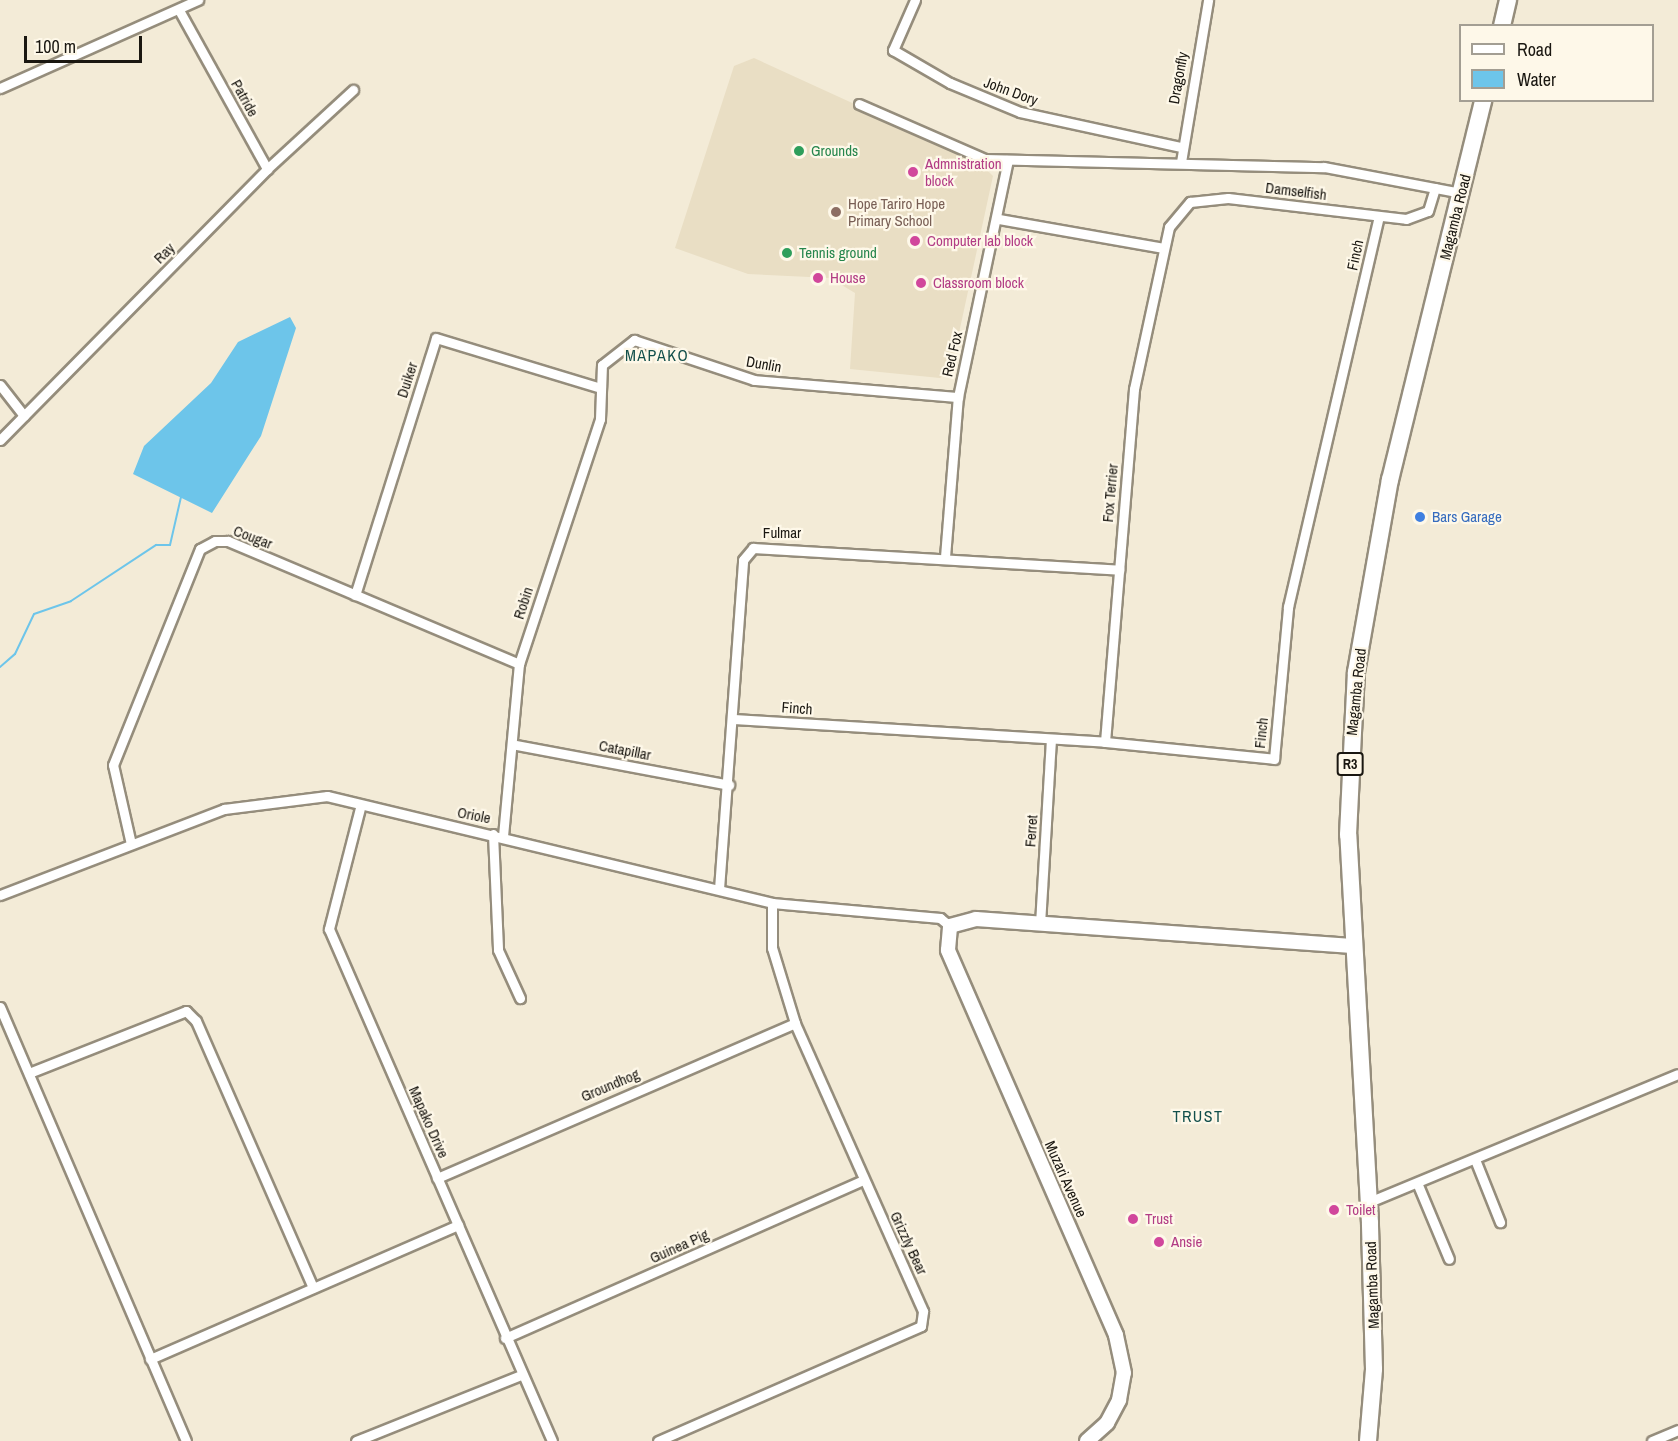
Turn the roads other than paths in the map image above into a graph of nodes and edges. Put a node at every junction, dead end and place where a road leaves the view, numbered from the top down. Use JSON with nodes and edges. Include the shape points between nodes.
{"nodes":[{"id":1,"x":173,"y":0,"type":"edge"},
{"id":2,"x":198,"y":0,"type":"edge"},
{"id":3,"x":915,"y":0,"type":"edge"},
{"id":4,"x":1208,"y":0,"type":"edge"},
{"id":5,"x":1508,"y":0,"type":"edge"},
{"id":6,"x":178,"y":10,"type":"junction"},
{"id":7,"x":1502,"y":24,"type":"edge"},
{"id":8,"x":0,"y":88,"type":"edge"},
{"id":9,"x":353,"y":90,"type":"dead end"},
{"id":10,"x":1483,"y":102,"type":"edge"},
{"id":11,"x":859,"y":104,"type":"dead end"},
{"id":12,"x":1181,"y":147,"type":"junction"},
{"id":13,"x":1008,"y":159,"type":"junction"},
{"id":14,"x":1180,"y":162,"type":"junction"},
{"id":15,"x":267,"y":169,"type":"junction"},
{"id":16,"x":1435,"y":188,"type":"junction"},
{"id":17,"x":1462,"y":192,"type":"junction"},
{"id":18,"x":1379,"y":216,"type":"junction"},
{"id":19,"x":999,"y":219,"type":"junction"},
{"id":20,"x":1163,"y":248,"type":"junction"},
{"id":21,"x":0,"y":385,"type":"edge"},
{"id":22,"x":601,"y":388,"type":"junction"},
{"id":23,"x":958,"y":397,"type":"junction"},
{"id":24,"x":24,"y":416,"type":"junction"},
{"id":25,"x":0,"y":440,"type":"edge"},
{"id":26,"x":945,"y":557,"type":"junction"},
{"id":27,"x":1119,"y":570,"type":"junction"},
{"id":28,"x":355,"y":595,"type":"junction"},
{"id":29,"x":519,"y":664,"type":"junction"},
{"id":30,"x":734,"y":719,"type":"junction"},
{"id":31,"x":1051,"y":740,"type":"junction"},
{"id":32,"x":1105,"y":742,"type":"junction"},
{"id":33,"x":516,"y":745,"type":"junction"},
{"id":34,"x":729,"y":785,"type":"junction"},
{"id":35,"x":360,"y":808,"type":"junction"},
{"id":36,"x":493,"y":834,"type":"junction"},
{"id":37,"x":503,"y":836,"type":"junction"},
{"id":38,"x":131,"y":844,"type":"junction"},
{"id":39,"x":719,"y":889,"type":"junction"},
{"id":40,"x":0,"y":896,"type":"edge"},
{"id":41,"x":772,"y":903,"type":"junction"},
{"id":42,"x":1040,"y":924,"type":"junction"},
{"id":43,"x":950,"y":926,"type":"junction"},
{"id":44,"x":1352,"y":946,"type":"junction"},
{"id":45,"x":520,"y":998,"type":"dead end"},
{"id":46,"x":0,"y":1007,"type":"edge"},
{"id":47,"x":795,"y":1023,"type":"junction"},
{"id":48,"x":29,"y":1073,"type":"junction"},
{"id":49,"x":1678,"y":1074,"type":"edge"},
{"id":50,"x":1476,"y":1162,"type":"junction"},
{"id":51,"x":438,"y":1178,"type":"junction"},
{"id":52,"x":864,"y":1180,"type":"junction"},
{"id":53,"x":1418,"y":1185,"type":"junction"},
{"id":54,"x":1369,"y":1202,"type":"junction"},
{"id":55,"x":1500,"y":1222,"type":"dead end"},
{"id":56,"x":458,"y":1225,"type":"junction"},
{"id":57,"x":1449,"y":1259,"type":"dead end"},
{"id":58,"x":313,"y":1287,"type":"junction"},
{"id":59,"x":505,"y":1338,"type":"junction"},
{"id":60,"x":150,"y":1359,"type":"junction"},
{"id":61,"x":521,"y":1375,"type":"junction"},
{"id":62,"x":1678,"y":1430,"type":"edge"},
{"id":63,"x":376,"y":1437,"type":"edge"},
{"id":64,"x":186,"y":1441,"type":"edge"},
{"id":65,"x":356,"y":1441,"type":"edge"},
{"id":66,"x":552,"y":1441,"type":"edge"},
{"id":67,"x":658,"y":1441,"type":"edge"},
{"id":68,"x":1087,"y":1441,"type":"edge"},
{"id":69,"x":1368,"y":1441,"type":"edge"},
{"id":70,"x":1652,"y":1441,"type":"edge"}],
"edges":[{"from":1,"to":6,"type":"street","name":"Patride"},
{"from":2,"to":6,"type":"street"},
{"from":3,"to":12,"type":"street","name":"John Dory","via":[[893,50],[950,83],[1020,112]]},
{"from":4,"to":12,"type":"street","name":"Dragonfly"},
{"from":5,"to":7,"type":"highway"},
{"from":6,"to":8,"type":"street"},
{"from":6,"to":15,"type":"street","name":"Patride"},
{"from":9,"to":15,"type":"street","name":"Ray"},
{"from":10,"to":17,"type":"highway","name":"Magamba Road","number":"R3"},
{"from":11,"to":13,"type":"street","via":[[977,157]]},
{"from":12,"to":14,"type":"street","name":"Dragonfly"},
{"from":13,"to":14,"type":"street"},
{"from":13,"to":19,"type":"street","name":"Red Fox"},
{"from":14,"to":16,"type":"street","via":[[1324,167]]},
{"from":15,"to":24,"type":"street","name":"Ray"},
{"from":16,"to":17,"type":"street"},
{"from":16,"to":18,"type":"street","name":"Damselfish","via":[[1428,211],[1406,219]]},
{"from":17,"to":44,"type":"highway","name":"Magamba Road","number":"R3","via":[[1390,480],[1356,672],[1348,794]]},
{"from":18,"to":20,"type":"street","name":"Damselfish","via":[[1228,198],[1190,202],[1168,226]]},
{"from":18,"to":32,"type":"street","name":"Finch","via":[[1288,607],[1274,759]]},
{"from":19,"to":20,"type":"street"},
{"from":19,"to":23,"type":"street","name":"Red Fox"},
{"from":20,"to":27,"type":"street","name":"Fox Terrier","via":[[1134,389]]},
{"from":21,"to":24,"type":"street"},
{"from":22,"to":23,"type":"street","name":"Dunlin","via":[[603,365],[634,340],[754,380]]},
{"from":22,"to":28,"type":"street","name":"Duiker","via":[[436,338]]},
{"from":22,"to":29,"type":"street","name":"Robin","via":[[600,419]]},
{"from":23,"to":26,"type":"street","name":"Red Fox"},
{"from":24,"to":25,"type":"street","name":"Ray"},
{"from":26,"to":27,"type":"street","name":"Fulmar"},
{"from":26,"to":30,"type":"street","name":"Fulmar","via":[[753,548],[743,560]]},
{"from":27,"to":32,"type":"street","name":"Fox Terrier"},
{"from":28,"to":29,"type":"street","name":"Cougar"},
{"from":28,"to":38,"type":"street","name":"Cougar","via":[[228,541],[200,549],[113,765]]},
{"from":29,"to":33,"type":"street","name":"Robin"},
{"from":30,"to":31,"type":"street","name":"Finch"},
{"from":30,"to":34,"type":"street","name":"Fulmar"},
{"from":31,"to":32,"type":"street","name":"Finch"},
{"from":31,"to":42,"type":"street","name":"Ferret"},
{"from":33,"to":34,"type":"street","name":"Catapillar"},
{"from":33,"to":37,"type":"street","name":"Robin"},
{"from":34,"to":39,"type":"street","name":"Fulmar"},
{"from":35,"to":36,"type":"street","name":"Oriole"},
{"from":35,"to":38,"type":"street","name":"Oriole","via":[[327,796],[224,809]]},
{"from":35,"to":51,"type":"street","name":"Mapako Drive","via":[[329,929]]},
{"from":36,"to":37,"type":"street","name":"Oriole"},
{"from":36,"to":45,"type":"street","via":[[498,950]]},
{"from":37,"to":39,"type":"street","name":"Oriole"},
{"from":38,"to":40,"type":"street","name":"Oriole"},
{"from":39,"to":41,"type":"street","name":"Oriole"},
{"from":41,"to":43,"type":"street","name":"Oriole","via":[[940,918]]},
{"from":41,"to":47,"type":"street","name":"Grizzly Bear","via":[[772,948]]},
{"from":42,"to":43,"type":"street","via":[[976,919]]},
{"from":42,"to":44,"type":"street"},
{"from":43,"to":68,"type":"street","name":"Muzari Avenue","via":[[948,950],[1116,1335],[1124,1373],[1119,1400],[1107,1423]]},
{"from":44,"to":54,"type":"highway","name":"Magamba Road","number":"R3"},
{"from":46,"to":48,"type":"street"},
{"from":47,"to":51,"type":"street","name":"Groundhog"},
{"from":47,"to":52,"type":"street","name":"Grizzly Bear"},
{"from":48,"to":58,"type":"street","via":[[186,1011],[196,1021]]},
{"from":48,"to":60,"type":"street"},
{"from":49,"to":50,"type":"street"},
{"from":50,"to":53,"type":"street"},
{"from":50,"to":55,"type":"street"},
{"from":51,"to":56,"type":"street","name":"Mapako Drive"},
{"from":52,"to":59,"type":"street","name":"Guinea Pig"},
{"from":52,"to":67,"type":"street","name":"Grizzly Bear","via":[[923,1311],[921,1326]]},
{"from":53,"to":54,"type":"street"},
{"from":53,"to":57,"type":"street"},
{"from":54,"to":69,"type":"highway","name":"Magamba Road","number":"R3","via":[[1374,1369]]},
{"from":56,"to":58,"type":"street"},
{"from":56,"to":59,"type":"street","name":"Mapako Drive"},
{"from":58,"to":60,"type":"street"},
{"from":59,"to":61,"type":"street","name":"Mapako Drive"},
{"from":60,"to":64,"type":"street"},
{"from":61,"to":63,"type":"street"},
{"from":61,"to":66,"type":"street","name":"Mapako Drive"},
{"from":62,"to":70,"type":"street"},
{"from":63,"to":65,"type":"street"}]}
